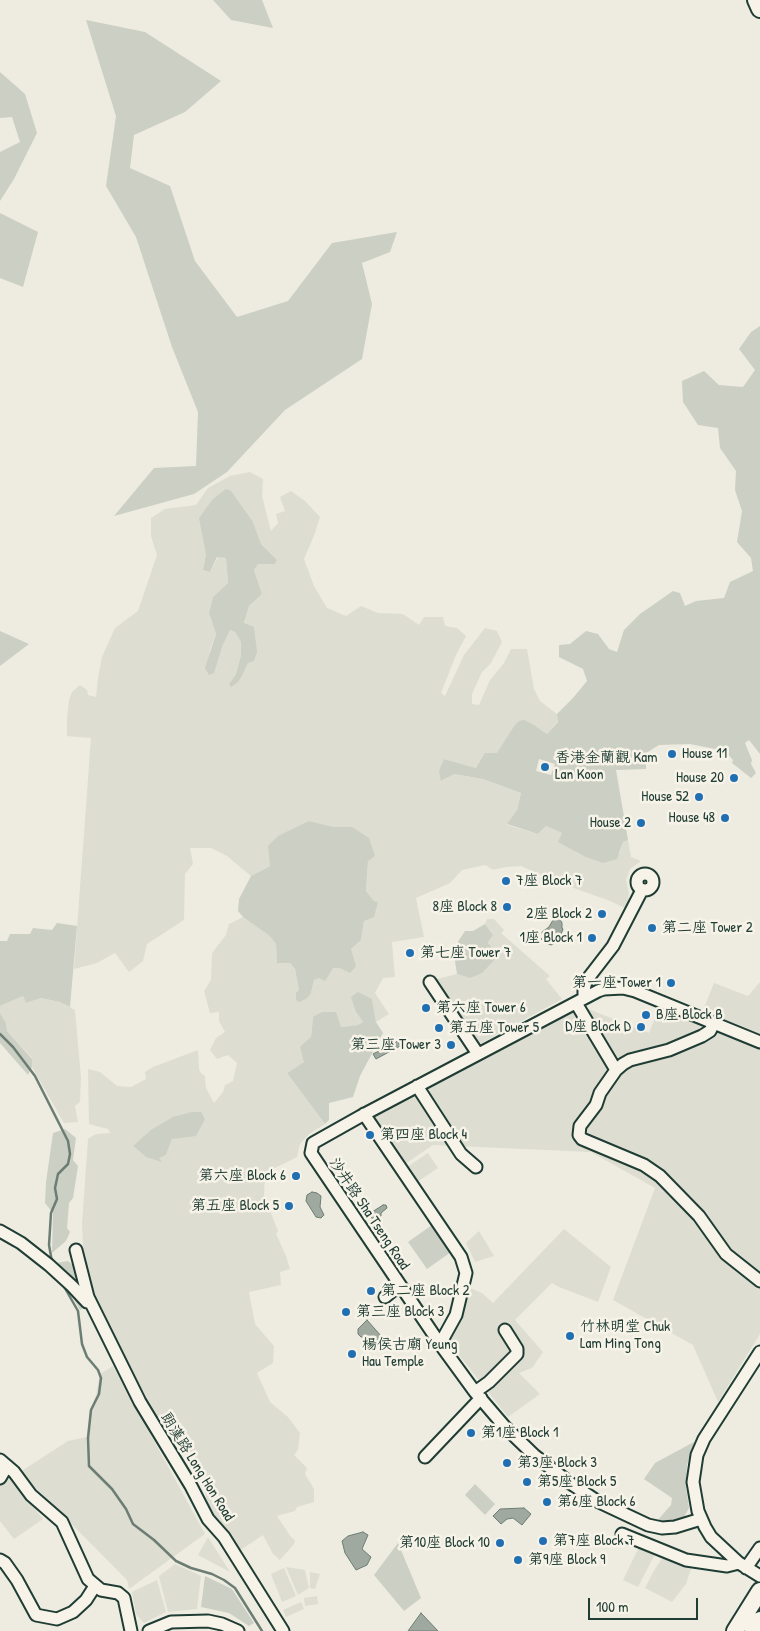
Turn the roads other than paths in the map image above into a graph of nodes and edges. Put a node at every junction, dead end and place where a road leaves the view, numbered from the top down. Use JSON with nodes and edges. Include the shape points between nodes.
{"nodes":[{"id":1,"x":756,"y":0,"type":"edge"},
{"id":2,"x":760,"y":9,"type":"edge"},
{"id":3,"x":642,"y":890,"type":"dead end"},
{"id":4,"x":430,"y":982,"type":"dead end"},
{"id":5,"x":580,"y":1001,"type":"junction"},
{"id":6,"x":714,"y":1023,"type":"junction"},
{"id":7,"x":760,"y":1042,"type":"edge"},
{"id":8,"x":478,"y":1054,"type":"junction"},
{"id":9,"x":616,"y":1070,"type":"junction"},
{"id":10,"x":417,"y":1086,"type":"junction"},
{"id":11,"x":364,"y":1114,"type":"junction"},
{"id":12,"x":476,"y":1167,"type":"dead end"},
{"id":13,"x":0,"y":1231,"type":"edge"},
{"id":14,"x":76,"y":1250,"type":"dead end"},
{"id":15,"x":760,"y":1281,"type":"edge"},
{"id":16,"x":400,"y":1285,"type":"junction"},
{"id":17,"x":385,"y":1297,"type":"dead end"},
{"id":18,"x":95,"y":1312,"type":"junction"},
{"id":19,"x":505,"y":1330,"type":"dead end"},
{"id":20,"x":440,"y":1344,"type":"junction"},
{"id":21,"x":760,"y":1352,"type":"edge"},
{"id":22,"x":478,"y":1395,"type":"junction"},
{"id":23,"x":425,"y":1457,"type":"dead end"},
{"id":24,"x":4,"y":1463,"type":"edge"},
{"id":25,"x":0,"y":1478,"type":"edge"},
{"id":26,"x":701,"y":1519,"type":"junction"},
{"id":27,"x":622,"y":1534,"type":"dead end"},
{"id":28,"x":760,"y":1548,"type":"edge"},
{"id":29,"x":0,"y":1560,"type":"edge"},
{"id":30,"x":742,"y":1566,"type":"junction"},
{"id":31,"x":760,"y":1576,"type":"edge"},
{"id":32,"x":95,"y":1586,"type":"junction"},
{"id":33,"x":757,"y":1595,"type":"edge"},
{"id":34,"x":760,"y":1620,"type":"edge"},
{"id":35,"x":131,"y":1631,"type":"edge"},
{"id":36,"x":149,"y":1631,"type":"edge"},
{"id":37,"x":238,"y":1631,"type":"edge"},
{"id":38,"x":283,"y":1631,"type":"edge"},
{"id":39,"x":735,"y":1631,"type":"edge"},
{"id":40,"x":753,"y":1631,"type":"edge"}],
"edges":[{"from":1,"to":2,"type":"highway"},
{"from":3,"to":5,"type":"street","via":[[612,946],[586,982]]},
{"from":4,"to":8,"type":"street"},
{"from":5,"to":6,"type":"street","via":[[604,989],[629,989]]},
{"from":5,"to":8,"type":"street"},
{"from":5,"to":9,"type":"street"},
{"from":6,"to":7,"type":"street"},
{"from":6,"to":9,"type":"street","via":[[702,1036],[662,1052],[630,1060]]},
{"from":8,"to":10,"type":"street"},
{"from":9,"to":15,"type":"street","via":[[580,1126],[579,1135],[644,1165],[660,1176],[699,1216],[726,1254]]},
{"from":10,"to":11,"type":"street"},
{"from":10,"to":12,"type":"street","via":[[461,1154]]},
{"from":11,"to":16,"type":"street","name":"沙井路 Sha Tseng Road","via":[[312,1143],[311,1153]]},
{"from":11,"to":20,"type":"street","via":[[464,1265],[466,1273],[456,1315]]},
{"from":13,"to":18,"type":"street","name":"朗漢路 Long Hon Road","via":[[49,1265]]},
{"from":14,"to":18,"type":"street","name":"朗漢路 Long Hon Road"},
{"from":16,"to":17,"type":"street"},
{"from":16,"to":20,"type":"street","name":"沙井路 Sha Tseng Road"},
{"from":18,"to":38,"type":"street","name":"朗漢路 Long Hon Road","via":[[140,1402],[208,1519],[224,1537]]},
{"from":19,"to":22,"type":"street","via":[[517,1354]]},
{"from":20,"to":22,"type":"street","name":"沙井路 Sha Tseng Road"},
{"from":21,"to":26,"type":"street","via":[[697,1455],[694,1490]]},
{"from":22,"to":23,"type":"street"},
{"from":22,"to":26,"type":"street","name":"沙井路 Sha Tseng Road","via":[[534,1455],[601,1504],[655,1527],[675,1527]]},
{"from":24,"to":25,"type":"street"},
{"from":24,"to":32,"type":"street","via":[[31,1495],[62,1522],[88,1579]]},
{"from":26,"to":30,"type":"street","via":[[711,1537]]},
{"from":27,"to":30,"type":"street","via":[[686,1560]]},
{"from":28,"to":30,"type":"street"},
{"from":29,"to":32,"type":"street","via":[[17,1580],[36,1615],[58,1619],[73,1612]]},
{"from":30,"to":31,"type":"street"},
{"from":32,"to":35,"type":"street","via":[[124,1598]]},
{"from":33,"to":39,"type":"highway"},
{"from":34,"to":40,"type":"highway"},
{"from":36,"to":37,"type":"street","via":[[171,1622],[208,1622]]}]}
